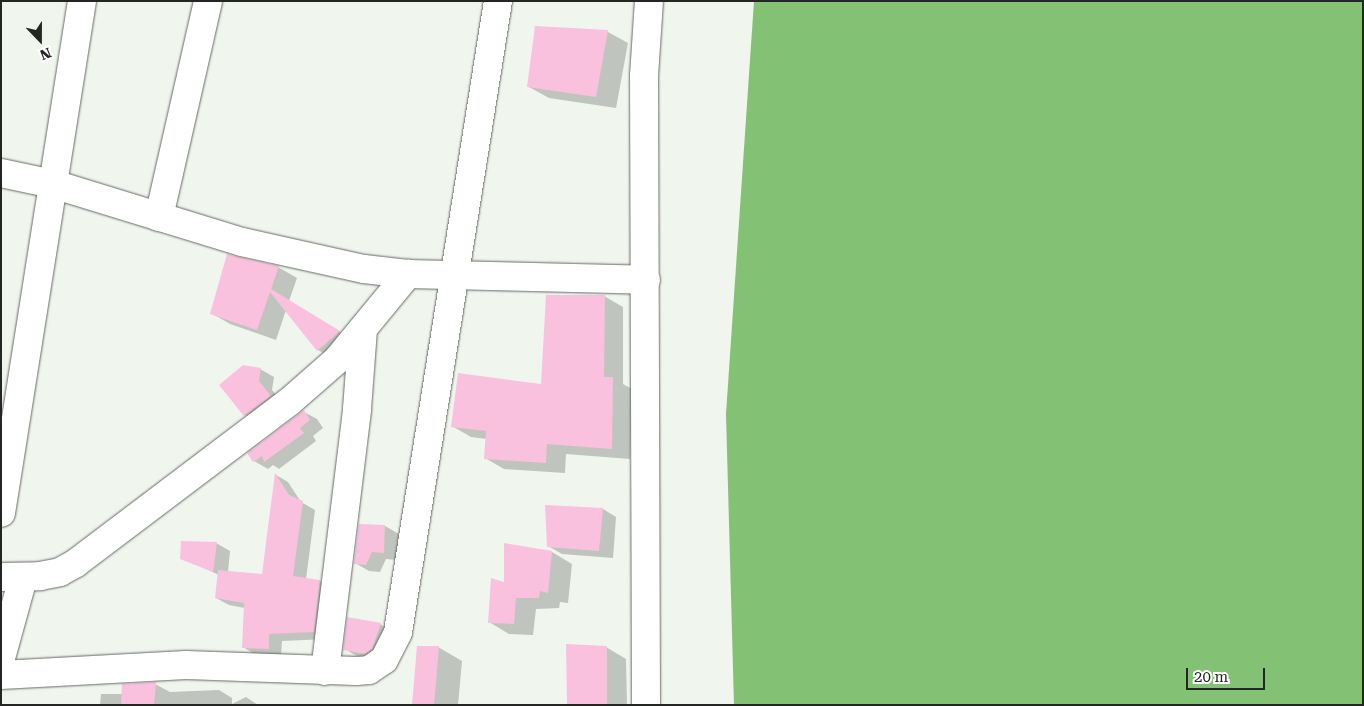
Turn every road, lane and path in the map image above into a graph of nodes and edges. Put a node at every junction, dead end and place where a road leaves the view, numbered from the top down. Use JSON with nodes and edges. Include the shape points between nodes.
{"nodes":[{"id":1,"x":82,"y":1,"type":"edge"},
{"id":2,"x":208,"y":1,"type":"edge"},
{"id":3,"x":498,"y":1,"type":"edge"},
{"id":4,"x":649,"y":1,"type":"edge"},
{"id":5,"x":1,"y":174,"type":"edge"},
{"id":6,"x":53,"y":184,"type":"junction"},
{"id":7,"x":159,"y":217,"type":"junction"},
{"id":8,"x":408,"y":274,"type":"junction"},
{"id":9,"x":453,"y":274,"type":"junction"},
{"id":10,"x":646,"y":280,"type":"junction"},
{"id":11,"x":363,"y":330,"type":"junction"},
{"id":12,"x":1,"y":513,"type":"edge"},
{"id":13,"x":12,"y":578,"type":"edge"},
{"id":14,"x":1,"y":658,"type":"edge"},
{"id":15,"x":325,"y":671,"type":"junction"},
{"id":16,"x":1,"y":675,"type":"edge"},
{"id":17,"x":646,"y":705,"type":"edge"}],
"edges":[{"from":1,"to":6,"type":"street"},
{"from":2,"to":7,"type":"street"},
{"from":3,"to":9,"type":"street"},
{"from":4,"to":10,"type":"street","via":[[644,76]]},
{"from":5,"to":6,"type":"street"},
{"from":6,"to":7,"type":"street"},
{"from":6,"to":12,"type":"street"},
{"from":7,"to":8,"type":"street","via":[[251,244],[364,269]]},
{"from":8,"to":9,"type":"street"},
{"from":8,"to":11,"type":"street"},
{"from":9,"to":10,"type":"street"},
{"from":9,"to":15,"type":"street","via":[[398,632],[389,652],[377,666],[356,671]]},
{"from":10,"to":17,"type":"street"},
{"from":11,"to":13,"type":"street","via":[[337,360],[289,402],[76,562],[60,572]]},
{"from":11,"to":15,"type":"street"},
{"from":13,"to":14,"type":"street"},
{"from":15,"to":16,"type":"street","via":[[186,665]]}]}
